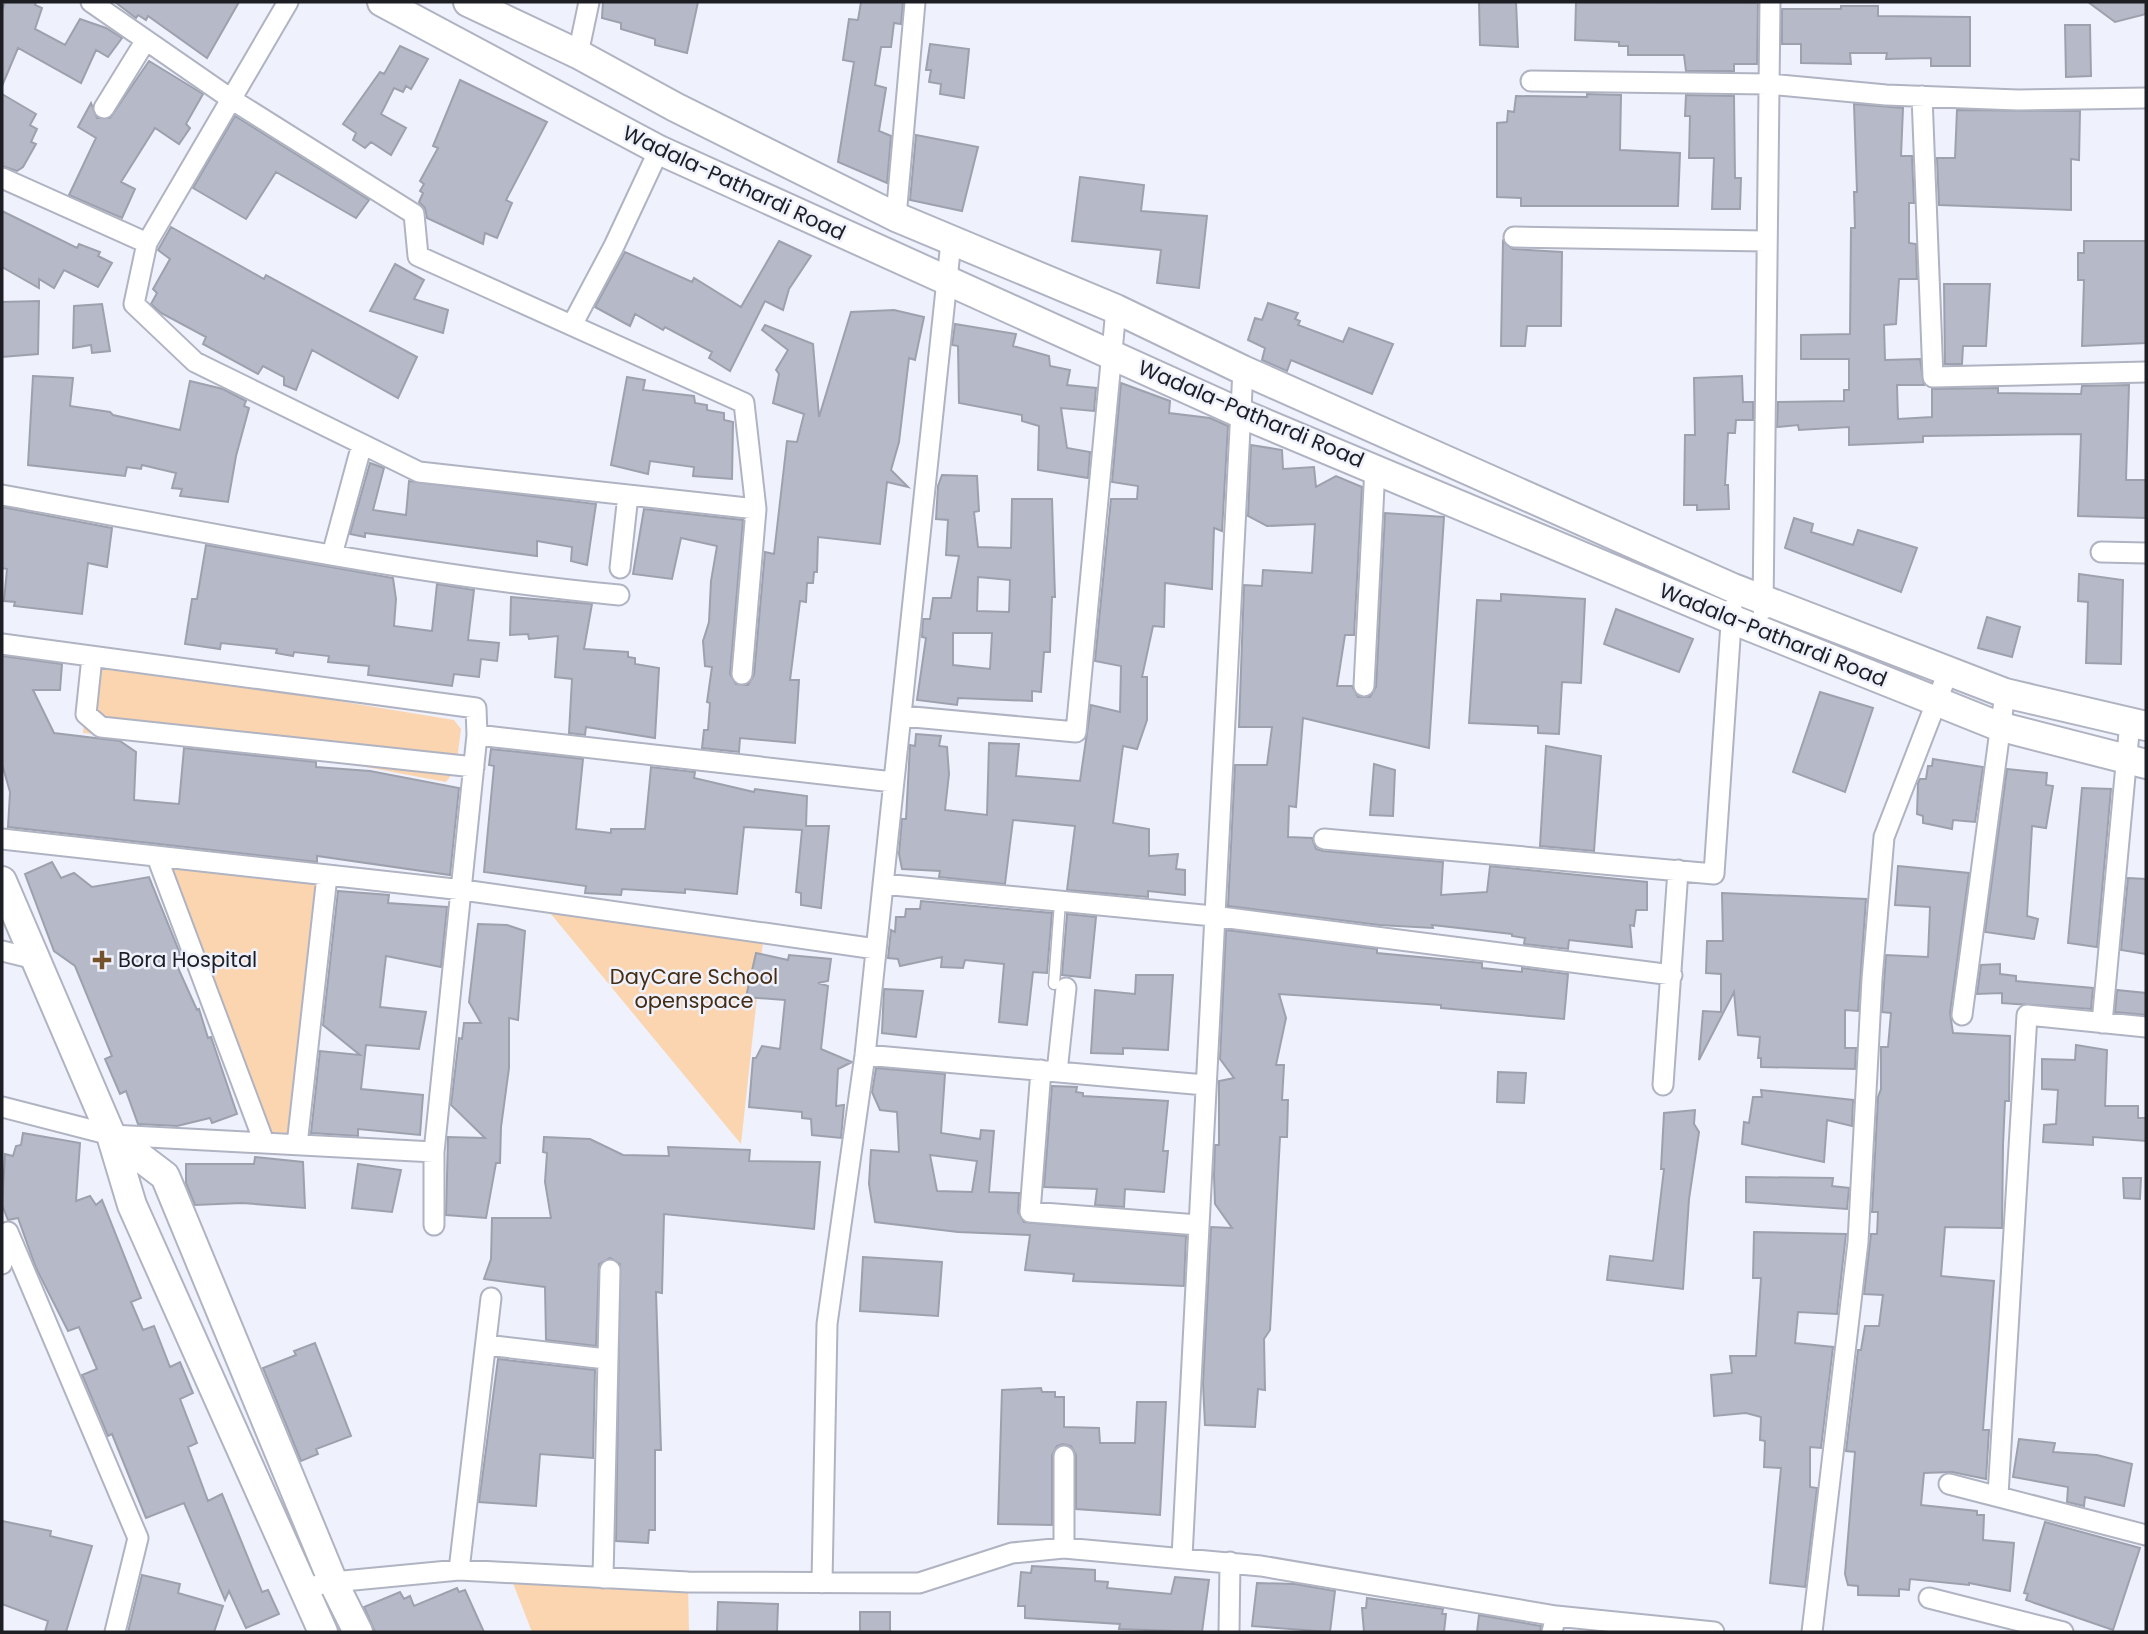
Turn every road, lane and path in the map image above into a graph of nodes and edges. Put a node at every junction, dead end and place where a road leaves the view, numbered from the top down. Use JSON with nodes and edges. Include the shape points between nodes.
{"nodes":[{"id":1,"x":91,"y":2,"type":"edge"},
{"id":2,"x":288,"y":2,"type":"edge"},
{"id":3,"x":382,"y":2,"type":"edge"},
{"id":4,"x":468,"y":2,"type":"edge"},
{"id":5,"x":589,"y":2,"type":"edge"},
{"id":6,"x":915,"y":2,"type":"edge"},
{"id":7,"x":1770,"y":2,"type":"edge"},
{"id":8,"x":146,"y":40,"type":"junction"},
{"id":9,"x":578,"y":54,"type":"junction"},
{"id":10,"x":1531,"y":81,"type":"dead end"},
{"id":11,"x":1769,"y":84,"type":"junction"},
{"id":12,"x":1922,"y":96,"type":"junction"},
{"id":13,"x":2146,"y":97,"type":"edge"},
{"id":14,"x":231,"y":99,"type":"junction"},
{"id":15,"x":104,"y":108,"type":"dead end"},
{"id":16,"x":659,"y":150,"type":"junction"},
{"id":17,"x":2,"y":178,"type":"edge"},
{"id":18,"x":896,"y":217,"type":"junction"},
{"id":19,"x":1514,"y":237,"type":"dead end"},
{"id":20,"x":1766,"y":241,"type":"junction"},
{"id":21,"x":951,"y":242,"type":"junction"},
{"id":22,"x":147,"y":243,"type":"junction"},
{"id":23,"x":947,"y":282,"type":"junction"},
{"id":24,"x":1116,"y":309,"type":"junction"},
{"id":25,"x":572,"y":325,"type":"junction"},
{"id":26,"x":1110,"y":353,"type":"junction"},
{"id":27,"x":1242,"y":370,"type":"junction"},
{"id":28,"x":2146,"y":372,"type":"edge"},
{"id":29,"x":1240,"y":413,"type":"junction"},
{"id":30,"x":362,"y":444,"type":"junction"},
{"id":31,"x":1375,"y":467,"type":"junction"},
{"id":32,"x":2,"y":495,"type":"edge"},
{"id":33,"x":628,"y":495,"type":"junction"},
{"id":34,"x":756,"y":509,"type":"junction"},
{"id":35,"x":2101,"y":552,"type":"dead end"},
{"id":36,"x":2146,"y":553,"type":"edge"},
{"id":37,"x":332,"y":555,"type":"junction"},
{"id":38,"x":620,"y":568,"type":"dead end"},
{"id":39,"x":1733,"y":588,"type":"junction"},
{"id":40,"x":619,"y":594,"type":"dead end"},
{"id":41,"x":1763,"y":601,"type":"junction"},
{"id":42,"x":1731,"y":619,"type":"junction"},
{"id":43,"x":1764,"y":632,"type":"junction"},
{"id":44,"x":2,"y":645,"type":"edge"},
{"id":45,"x":92,"y":657,"type":"junction"},
{"id":46,"x":1948,"y":672,"type":"junction"},
{"id":47,"x":741,"y":674,"type":"dead end"},
{"id":48,"x":1364,"y":686,"type":"dead end"},
{"id":49,"x":2005,"y":693,"type":"junction"},
{"id":50,"x":1938,"y":701,"type":"junction"},
{"id":51,"x":902,"y":716,"type":"junction"},
{"id":52,"x":2138,"y":724,"type":"edge"},
{"id":53,"x":1998,"y":726,"type":"junction"},
{"id":54,"x":477,"y":735,"type":"junction"},
{"id":55,"x":2136,"y":762,"type":"edge"},
{"id":56,"x":474,"y":767,"type":"junction"},
{"id":57,"x":893,"y":782,"type":"junction"},
{"id":58,"x":2,"y":839,"type":"edge"},
{"id":59,"x":1324,"y":839,"type":"dead end"},
{"id":60,"x":157,"y":857,"type":"junction"},
{"id":61,"x":1678,"y":870,"type":"junction"},
{"id":62,"x":327,"y":876,"type":"junction"},
{"id":63,"x":2,"y":881,"type":"edge"},
{"id":64,"x":883,"y":884,"type":"junction"},
{"id":65,"x":463,"y":890,"type":"junction"},
{"id":66,"x":1060,"y":902,"type":"junction"},
{"id":67,"x":1213,"y":916,"type":"junction"},
{"id":68,"x":876,"y":949,"type":"junction"},
{"id":69,"x":2,"y":951,"type":"edge"},
{"id":70,"x":36,"y":959,"type":"junction"},
{"id":71,"x":1672,"y":975,"type":"junction"},
{"id":72,"x":1060,"y":986,"type":"joint"},
{"id":73,"x":1962,"y":1015,"type":"dead end"},
{"id":74,"x":2102,"y":1023,"type":"junction"},
{"id":75,"x":2146,"y":1027,"type":"edge"},
{"id":76,"x":865,"y":1055,"type":"junction"},
{"id":77,"x":1049,"y":1071,"type":"junction"},
{"id":78,"x":1205,"y":1085,"type":"junction"},
{"id":79,"x":1663,"y":1085,"type":"dead end"},
{"id":80,"x":2,"y":1107,"type":"edge"},
{"id":81,"x":111,"y":1135,"type":"junction"},
{"id":82,"x":264,"y":1142,"type":"junction"},
{"id":83,"x":297,"y":1145,"type":"junction"},
{"id":84,"x":434,"y":1152,"type":"junction"},
{"id":85,"x":434,"y":1225,"type":"dead end"},
{"id":86,"x":1198,"y":1225,"type":"junction"},
{"id":87,"x":2,"y":1264,"type":"edge"},
{"id":88,"x":610,"y":1270,"type":"dead end"},
{"id":89,"x":491,"y":1298,"type":"dead end"},
{"id":90,"x":486,"y":1345,"type":"junction"},
{"id":91,"x":606,"y":1359,"type":"junction"},
{"id":92,"x":1064,"y":1455,"type":"dead end"},
{"id":93,"x":1949,"y":1484,"type":"dead end"},
{"id":94,"x":1998,"y":1495,"type":"junction"},
{"id":95,"x":2146,"y":1535,"type":"edge"},
{"id":96,"x":1064,"y":1548,"type":"junction"},
{"id":97,"x":1182,"y":1557,"type":"junction"},
{"id":98,"x":1230,"y":1562,"type":"junction"},
{"id":99,"x":458,"y":1570,"type":"junction"},
{"id":100,"x":603,"y":1578,"type":"junction"},
{"id":101,"x":333,"y":1582,"type":"junction"},
{"id":102,"x":822,"y":1583,"type":"junction"},
{"id":103,"x":304,"y":1588,"type":"junction"},
{"id":104,"x":1929,"y":1598,"type":"dead end"},
{"id":105,"x":1554,"y":1624,"type":"edge"},
{"id":106,"x":115,"y":1632,"type":"edge"},
{"id":107,"x":323,"y":1632,"type":"edge"},
{"id":108,"x":358,"y":1632,"type":"edge"},
{"id":109,"x":1229,"y":1632,"type":"edge"},
{"id":110,"x":1714,"y":1632,"type":"edge"},
{"id":111,"x":1812,"y":1632,"type":"edge"},
{"id":112,"x":2063,"y":1632,"type":"edge"}],
"edges":[{"from":1,"to":8,"type":"street"},
{"from":2,"to":14,"type":"street"},
{"from":3,"to":16,"type":"main road","name":"Wadala-Pathardi Road"},
{"from":4,"to":9,"type":"main road","name":"Wadala-Pathardi Road"},
{"from":5,"to":9,"type":"street"},
{"from":6,"to":18,"type":"street"},
{"from":7,"to":11,"type":"street"},
{"from":8,"to":14,"type":"street"},
{"from":8,"to":15,"type":"street"},
{"from":9,"to":18,"type":"main road","name":"Wadala-Pathardi Road"},
{"from":10,"to":11,"type":"street"},
{"from":11,"to":12,"type":"street"},
{"from":11,"to":20,"type":"street"},
{"from":12,"to":13,"type":"street","via":[[2018,100]]},
{"from":12,"to":28,"type":"street","via":[[1933,377]]},
{"from":14,"to":22,"type":"street"},
{"from":14,"to":25,"type":"street","via":[[414,214],[418,256]]},
{"from":16,"to":23,"type":"main road","name":"Wadala-Pathardi Road"},
{"from":16,"to":25,"type":"street"},
{"from":17,"to":22,"type":"street"},
{"from":18,"to":21,"type":"main road","name":"Wadala-Pathardi Road"},
{"from":19,"to":20,"type":"street"},
{"from":20,"to":41,"type":"street"},
{"from":21,"to":23,"type":"street"},
{"from":21,"to":24,"type":"main road","name":"Wadala-Pathardi Road"},
{"from":22,"to":30,"type":"street","via":[[134,304],[195,362]]},
{"from":23,"to":26,"type":"main road","name":"Wadala-Pathardi Road"},
{"from":23,"to":51,"type":"street"},
{"from":24,"to":26,"type":"street"},
{"from":24,"to":27,"type":"main road","name":"Wadala-Pathardi Road"},
{"from":25,"to":34,"type":"street","via":[[744,403]]},
{"from":26,"to":29,"type":"main road","name":"Wadala-Pathardi Road"},
{"from":26,"to":51,"type":"street","via":[[1076,732]]},
{"from":27,"to":29,"type":"street"},
{"from":27,"to":39,"type":"main road","name":"Wadala-Pathardi Road"},
{"from":29,"to":31,"type":"main road","name":"Wadala-Pathardi Road"},
{"from":29,"to":67,"type":"street"},
{"from":30,"to":33,"type":"street","via":[[419,472]]},
{"from":30,"to":37,"type":"street"},
{"from":31,"to":42,"type":"main road","name":"Wadala-Pathardi Road"},
{"from":31,"to":48,"type":"street"},
{"from":32,"to":37,"type":"street"},
{"from":33,"to":34,"type":"street"},
{"from":33,"to":38,"type":"street"},
{"from":34,"to":47,"type":"street"},
{"from":35,"to":36,"type":"street"},
{"from":37,"to":40,"type":"street","via":[[501,583]]},
{"from":39,"to":41,"type":"main road","name":"Wadala-Pathardi Road"},
{"from":39,"to":42,"type":"street"},
{"from":41,"to":43,"type":"street"},
{"from":41,"to":46,"type":"main road","name":"Wadala-Pathardi Road"},
{"from":42,"to":43,"type":"main road","name":"Wadala-Pathardi Road"},
{"from":42,"to":61,"type":"street","via":[[1714,874]]},
{"from":43,"to":50,"type":"main road","name":"Wadala-Pathardi Road"},
{"from":44,"to":45,"type":"street"},
{"from":45,"to":54,"type":"street","via":[[476,708]]},
{"from":45,"to":56,"type":"street","via":[[86,713],[101,727]]},
{"from":46,"to":49,"type":"main road","name":"Wadala-Pathardi Road"},
{"from":46,"to":50,"type":"street"},
{"from":49,"to":52,"type":"main road","name":"Wadala-Pathardi Road"},
{"from":49,"to":53,"type":"street"},
{"from":50,"to":53,"type":"main road","name":"Wadala-Pathardi Road"},
{"from":50,"to":111,"type":"street","via":[[1884,837],[1858,1242]]},
{"from":51,"to":57,"type":"street"},
{"from":52,"to":55,"type":"street"},
{"from":53,"to":55,"type":"main road","name":"Wadala-Pathardi Road"},
{"from":53,"to":73,"type":"street"},
{"from":54,"to":56,"type":"street"},
{"from":54,"to":57,"type":"street"},
{"from":55,"to":74,"type":"street"},
{"from":56,"to":65,"type":"street"},
{"from":57,"to":64,"type":"street"},
{"from":58,"to":60,"type":"street"},
{"from":59,"to":61,"type":"street"},
{"from":60,"to":62,"type":"street"},
{"from":60,"to":82,"type":"street"},
{"from":61,"to":71,"type":"street"},
{"from":62,"to":65,"type":"street"},
{"from":62,"to":83,"type":"street"},
{"from":63,"to":70,"type":"main road"},
{"from":64,"to":66,"type":"street"},
{"from":64,"to":68,"type":"street"},
{"from":65,"to":68,"type":"street"},
{"from":65,"to":84,"type":"street"},
{"from":66,"to":67,"type":"street"},
{"from":66,"to":72,"type":"lane"},
{"from":67,"to":71,"type":"street"},
{"from":67,"to":78,"type":"street"},
{"from":68,"to":76,"type":"street"},
{"from":69,"to":70,"type":"street"},
{"from":70,"to":81,"type":"main road"},
{"from":71,"to":79,"type":"street"},
{"from":72,"to":77,"type":"street"},
{"from":74,"to":75,"type":"street"},
{"from":74,"to":94,"type":"street","via":[[2027,1015]]},
{"from":76,"to":77,"type":"street"},
{"from":76,"to":102,"type":"street","via":[[827,1324]]},
{"from":77,"to":78,"type":"street"},
{"from":77,"to":86,"type":"street","via":[[1030,1212]]},
{"from":78,"to":86,"type":"street"},
{"from":80,"to":81,"type":"street"},
{"from":81,"to":82,"type":"street"},
{"from":81,"to":101,"type":"main road","via":[[165,1176]]},
{"from":81,"to":103,"type":"main road","via":[[132,1205]]},
{"from":82,"to":83,"type":"street"},
{"from":83,"to":84,"type":"street"},
{"from":84,"to":85,"type":"street"},
{"from":86,"to":97,"type":"street"},
{"from":87,"to":106,"type":"street","via":[[8,1232],[138,1538]]},
{"from":88,"to":91,"type":"street"},
{"from":89,"to":90,"type":"street"},
{"from":90,"to":91,"type":"street"},
{"from":90,"to":99,"type":"street"},
{"from":91,"to":100,"type":"street"},
{"from":92,"to":96,"type":"street"},
{"from":93,"to":94,"type":"street"},
{"from":94,"to":95,"type":"street"},
{"from":96,"to":97,"type":"street"},
{"from":96,"to":102,"type":"street","via":[[1012,1553],[919,1583]]},
{"from":97,"to":98,"type":"street"},
{"from":98,"to":105,"type":"street"},
{"from":98,"to":109,"type":"street"},
{"from":99,"to":100,"type":"street"},
{"from":99,"to":101,"type":"street"},
{"from":100,"to":102,"type":"street"},
{"from":101,"to":103,"type":"street"},
{"from":101,"to":108,"type":"main road"},
{"from":103,"to":107,"type":"main road"},
{"from":104,"to":112,"type":"street"},
{"from":105,"to":110,"type":"street"}]}
